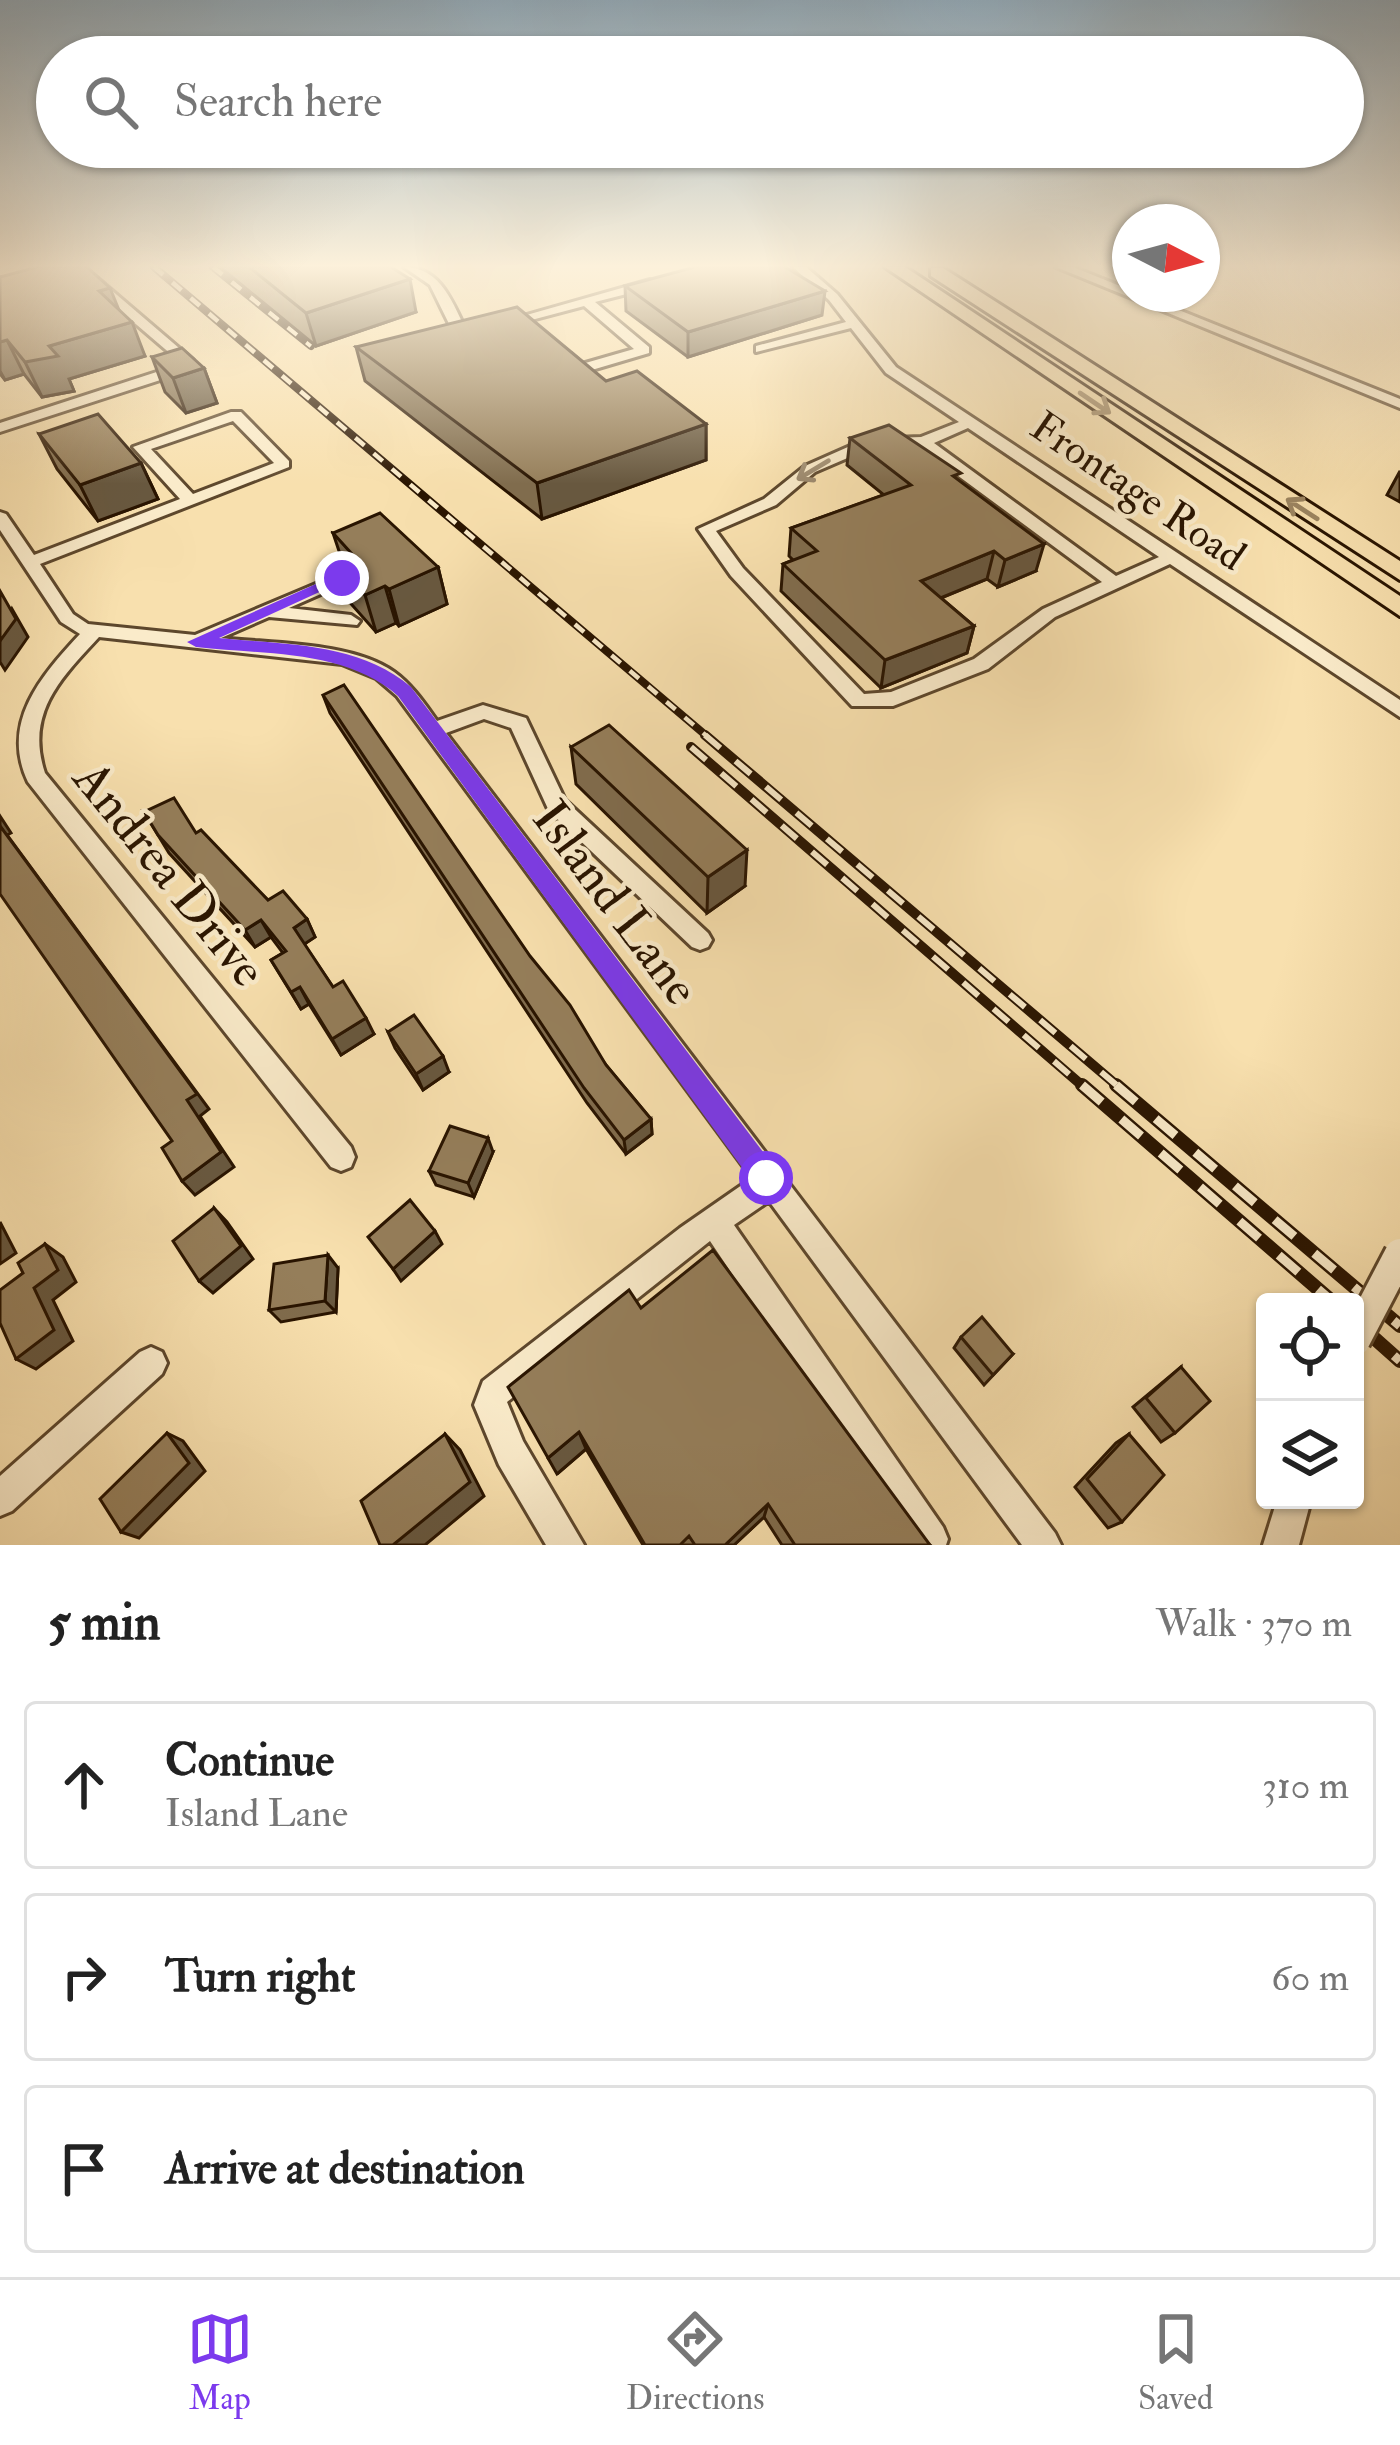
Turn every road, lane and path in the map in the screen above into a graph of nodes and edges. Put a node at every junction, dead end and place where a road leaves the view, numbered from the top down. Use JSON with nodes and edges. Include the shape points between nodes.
{"nodes":[{"id":1,"x":162,"y":339,"type":"edge"},
{"id":2,"x":460,"y":339,"type":"edge"},
{"id":3,"x":631,"y":339,"type":"edge"},
{"id":4,"x":798,"y":339,"type":"edge"},
{"id":5,"x":866,"y":339,"type":"edge"},
{"id":6,"x":1000,"y":339,"type":"edge"},
{"id":7,"x":1040,"y":339,"type":"edge"},
{"id":8,"x":1240,"y":339,"type":"edge"},
{"id":9,"x":454,"y":341,"type":"joint"},
{"id":10,"x":477,"y":343,"type":"edge"},
{"id":11,"x":549,"y":343,"type":"edge"},
{"id":12,"x":761,"y":350,"type":"dead end"},
{"id":13,"x":1400,"y":404,"type":"edge"},
{"id":14,"x":971,"y":422,"type":"junction"},
{"id":15,"x":0,"y":428,"type":"edge"},
{"id":16,"x":923,"y":442,"type":"junction"},
{"id":17,"x":190,"y":500,"type":"junction"},
{"id":18,"x":0,"y":517,"type":"edge"},
{"id":19,"x":1172,"y":556,"type":"junction"},
{"id":20,"x":30,"y":562,"type":"junction"},
{"id":21,"x":1400,"y":572,"type":"edge"},
{"id":22,"x":342,"y":578,"type":"edge"},
{"id":23,"x":1114,"y":583,"type":"junction"},
{"id":24,"x":1400,"y":608,"type":"edge"},
{"id":25,"x":267,"y":611,"type":"junction"},
{"id":26,"x":351,"y":621,"type":"dead end"},
{"id":27,"x":93,"y":632,"type":"junction"},
{"id":28,"x":196,"y":642,"type":"junction"},
{"id":29,"x":1400,"y":710,"type":"edge"},
{"id":30,"x":432,"y":730,"type":"junction"},
{"id":31,"x":700,"y":940,"type":"dead end"},
{"id":32,"x":341,"y":1157,"type":"dead end"},
{"id":33,"x":770,"y":1183,"type":"junction"},
{"id":34,"x":714,"y":1221,"type":"junction"},
{"id":35,"x":1400,"y":1254,"type":"edge"},
{"id":36,"x":1364,"y":1323,"type":"edge"},
{"id":37,"x":151,"y":1363,"type":"dead end"},
{"id":38,"x":0,"y":1498,"type":"edge"},
{"id":39,"x":1291,"y":1509,"type":"edge"},
{"id":40,"x":931,"y":1539,"type":"edge"},
{"id":41,"x":566,"y":1545,"type":"edge"},
{"id":42,"x":1043,"y":1545,"type":"edge"},
{"id":43,"x":1281,"y":1545,"type":"edge"}],
"edges":[{"from":1,"to":15,"type":"street","via":[[186,360],[180,369]]},
{"from":2,"to":9,"type":"street"},
{"from":3,"to":11,"type":"street","via":[[644,350],[580,369]]},
{"from":4,"to":12,"type":"street"},
{"from":5,"to":14,"type":"street","name":"Frontage Road","via":[[891,370]]},
{"from":6,"to":24,"type":"highway","one_way":true},
{"from":21,"to":7,"type":"highway","one_way":true},
{"from":8,"to":13,"type":"street"},
{"from":9,"to":10,"type":"street"},
{"from":14,"to":16,"type":"street"},
{"from":14,"to":19,"type":"street","name":"Frontage Road"},
{"from":16,"to":23,"type":"street"},
{"from":16,"to":23,"type":"street","one_way":true,"via":[[871,442],[706,530],[859,701],[893,699],[981,664],[1049,613]]},
{"from":17,"to":17,"type":"street","via":[[246,478],[284,464],[236,415],[141,447]]},
{"from":17,"to":20,"type":"street"},
{"from":18,"to":20,"type":"street"},
{"from":19,"to":23,"type":"street"},
{"from":19,"to":29,"type":"street","name":"Frontage Road"},
{"from":20,"to":27,"type":"street","via":[[67,618]]},
{"from":22,"to":25,"type":"street"},
{"from":25,"to":26,"type":"street"},
{"from":25,"to":28,"type":"street"},
{"from":27,"to":28,"type":"street","name":"Island Lane"},
{"from":27,"to":32,"type":"street","name":"Andrea Drive","via":[[32,710],[25,746],[35,776]]},
{"from":28,"to":30,"type":"street","name":"Island Lane","via":[[358,662],[404,691]]},
{"from":30,"to":31,"type":"street","via":[[483,712],[519,723],[557,805]]},
{"from":30,"to":33,"type":"street","name":"Island Lane"},
{"from":33,"to":34,"type":"street"},
{"from":33,"to":42,"type":"street","name":"Island Lane"},
{"from":34,"to":40,"type":"street"},
{"from":34,"to":41,"type":"street","via":[[494,1392],[490,1405],[511,1453]]},
{"from":35,"to":36,"type":"street","bridge":true},
{"from":37,"to":38,"type":"street"},
{"from":39,"to":43,"type":"street"}]}
